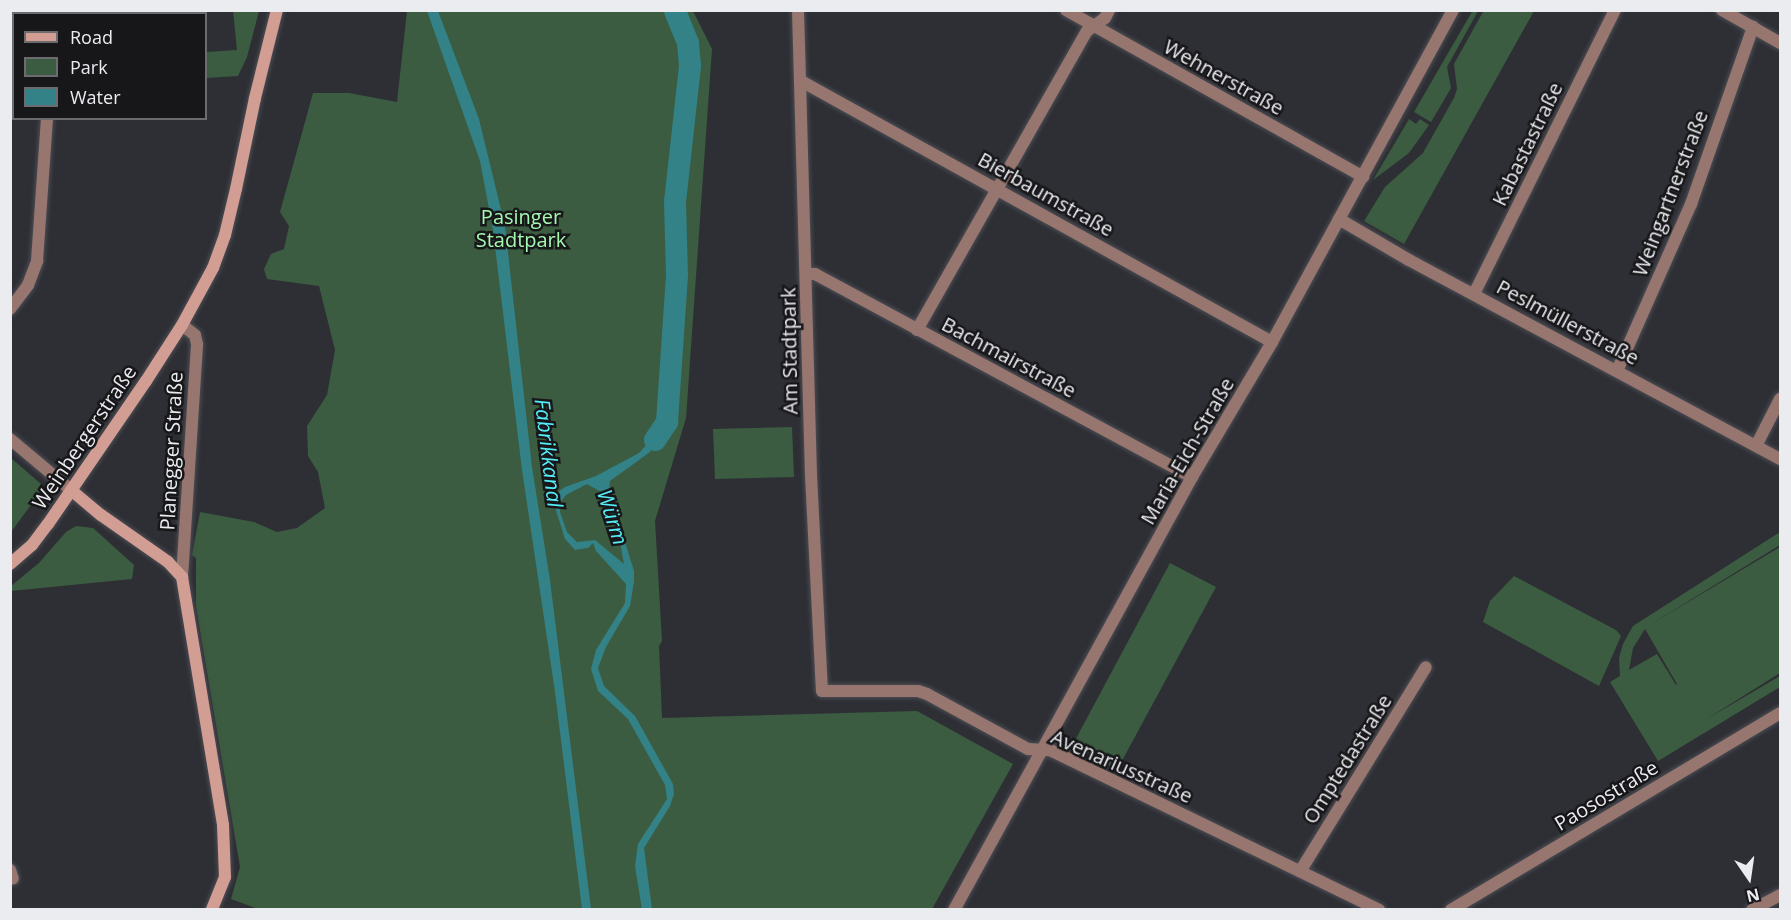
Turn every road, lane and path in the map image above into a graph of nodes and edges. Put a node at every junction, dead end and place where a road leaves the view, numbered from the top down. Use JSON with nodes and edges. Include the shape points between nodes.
{"nodes":[{"id":1,"x":278,"y":10,"type":"edge"},
{"id":2,"x":798,"y":10,"type":"edge"},
{"id":3,"x":1066,"y":10,"type":"edge"},
{"id":4,"x":1109,"y":10,"type":"edge"},
{"id":5,"x":1453,"y":10,"type":"edge"},
{"id":6,"x":1615,"y":10,"type":"edge"},
{"id":7,"x":1722,"y":10,"type":"edge"},
{"id":8,"x":1094,"y":26,"type":"junction"},
{"id":9,"x":1753,"y":27,"type":"junction"},
{"id":10,"x":1780,"y":43,"type":"edge"},
{"id":11,"x":801,"y":81,"type":"junction"},
{"id":12,"x":47,"y":120,"type":"edge"},
{"id":13,"x":1363,"y":177,"type":"junction"},
{"id":14,"x":997,"y":189,"type":"junction"},
{"id":15,"x":1339,"y":219,"type":"junction"},
{"id":16,"x":807,"y":274,"type":"junction"},
{"id":17,"x":1474,"y":294,"type":"junction"},
{"id":18,"x":10,"y":309,"type":"edge"},
{"id":19,"x":183,"y":326,"type":"junction"},
{"id":20,"x":917,"y":330,"type":"junction"},
{"id":21,"x":1272,"y":342,"type":"junction"},
{"id":22,"x":1617,"y":371,"type":"junction"},
{"id":23,"x":1780,"y":399,"type":"edge"},
{"id":24,"x":10,"y":438,"type":"edge"},
{"id":25,"x":1756,"y":446,"type":"junction"},
{"id":26,"x":1780,"y":459,"type":"edge"},
{"id":27,"x":1192,"y":477,"type":"junction"},
{"id":28,"x":71,"y":490,"type":"junction"},
{"id":29,"x":10,"y":564,"type":"edge"},
{"id":30,"x":182,"y":577,"type":"junction"},
{"id":31,"x":1426,"y":667,"type":"dead end"},
{"id":32,"x":822,"y":691,"type":"joint"},
{"id":33,"x":1780,"y":713,"type":"edge"},
{"id":34,"x":1042,"y":748,"type":"junction"},
{"id":35,"x":1301,"y":870,"type":"junction"},
{"id":36,"x":1780,"y":895,"type":"edge"},
{"id":37,"x":1367,"y":906,"type":"edge"},
{"id":38,"x":212,"y":909,"type":"edge"},
{"id":39,"x":954,"y":909,"type":"edge"},
{"id":40,"x":1379,"y":909,"type":"edge"},
{"id":41,"x":1451,"y":909,"type":"edge"},
{"id":42,"x":1752,"y":909,"type":"edge"}],
"edges":[{"from":1,"to":19,"type":"main road","via":[[225,235]]},
{"from":2,"to":11,"type":"street","name":"Am Stadtpark"},
{"from":3,"to":8,"type":"street","name":"Wehnerstraße"},
{"from":4,"to":8,"type":"street"},
{"from":5,"to":13,"type":"street","name":"Maria-Eich-Straße"},
{"from":6,"to":17,"type":"street","name":"Kabastastraße"},
{"from":7,"to":9,"type":"street"},
{"from":8,"to":13,"type":"street","name":"Wehnerstraße"},
{"from":8,"to":14,"type":"street","via":[[1087,30]]},
{"from":9,"to":10,"type":"street"},
{"from":9,"to":22,"type":"street","name":"Weingartnerstraße","via":[[1691,204]]},
{"from":11,"to":14,"type":"street","name":"Bierbaumstraße"},
{"from":11,"to":16,"type":"street","name":"Am Stadtpark"},
{"from":12,"to":18,"type":"street","via":[[37,261],[28,285]]},
{"from":13,"to":15,"type":"street","name":"Maria-Eich-Straße"},
{"from":14,"to":20,"type":"street"},
{"from":14,"to":21,"type":"street","name":"Bierbaumstraße"},
{"from":15,"to":17,"type":"street","name":"Peslmüllerstraße"},
{"from":15,"to":21,"type":"street","name":"Maria-Eich-Straße"},
{"from":16,"to":20,"type":"street","name":"Bachmairstraße","via":[[815,274]]},
{"from":16,"to":32,"type":"street","name":"Am Stadtpark","via":[[811,475]]},
{"from":17,"to":22,"type":"street","name":"Peslmüllerstraße"},
{"from":19,"to":28,"type":"main road","name":"Weinbergerstraße"},
{"from":19,"to":30,"type":"street","name":"Planegger Straße","via":[[195,335],[197,344]]},
{"from":20,"to":27,"type":"street","name":"Bachmairstraße"},
{"from":21,"to":27,"type":"street","name":"Maria-Eich-Straße"},
{"from":22,"to":25,"type":"street","name":"Peslmüllerstraße"},
{"from":23,"to":25,"type":"street"},
{"from":24,"to":28,"type":"street"},
{"from":25,"to":26,"type":"street","name":"Peslmüllerstraße"},
{"from":27,"to":34,"type":"street","name":"Maria-Eich-Straße"},
{"from":28,"to":29,"type":"main road","name":"Weinbergerstraße","via":[[32,545]]},
{"from":28,"to":30,"type":"main road"},
{"from":30,"to":38,"type":"main road","name":"Planegger Straße","via":[[223,825],[225,878]]},
{"from":31,"to":35,"type":"street","name":"Omptedastraße"},
{"from":32,"to":34,"type":"street","name":"Avenariusstraße","via":[[918,691],[1028,749]]},
{"from":33,"to":41,"type":"street","name":"Paosostraße"},
{"from":34,"to":35,"type":"street","name":"Avenariusstraße"},
{"from":34,"to":39,"type":"street","name":"Maria-Eich-Straße"},
{"from":35,"to":37,"type":"street","name":"Avenariusstraße"},
{"from":36,"to":42,"type":"street"},
{"from":37,"to":40,"type":"street","name":"Avenariusstraße"}]}
